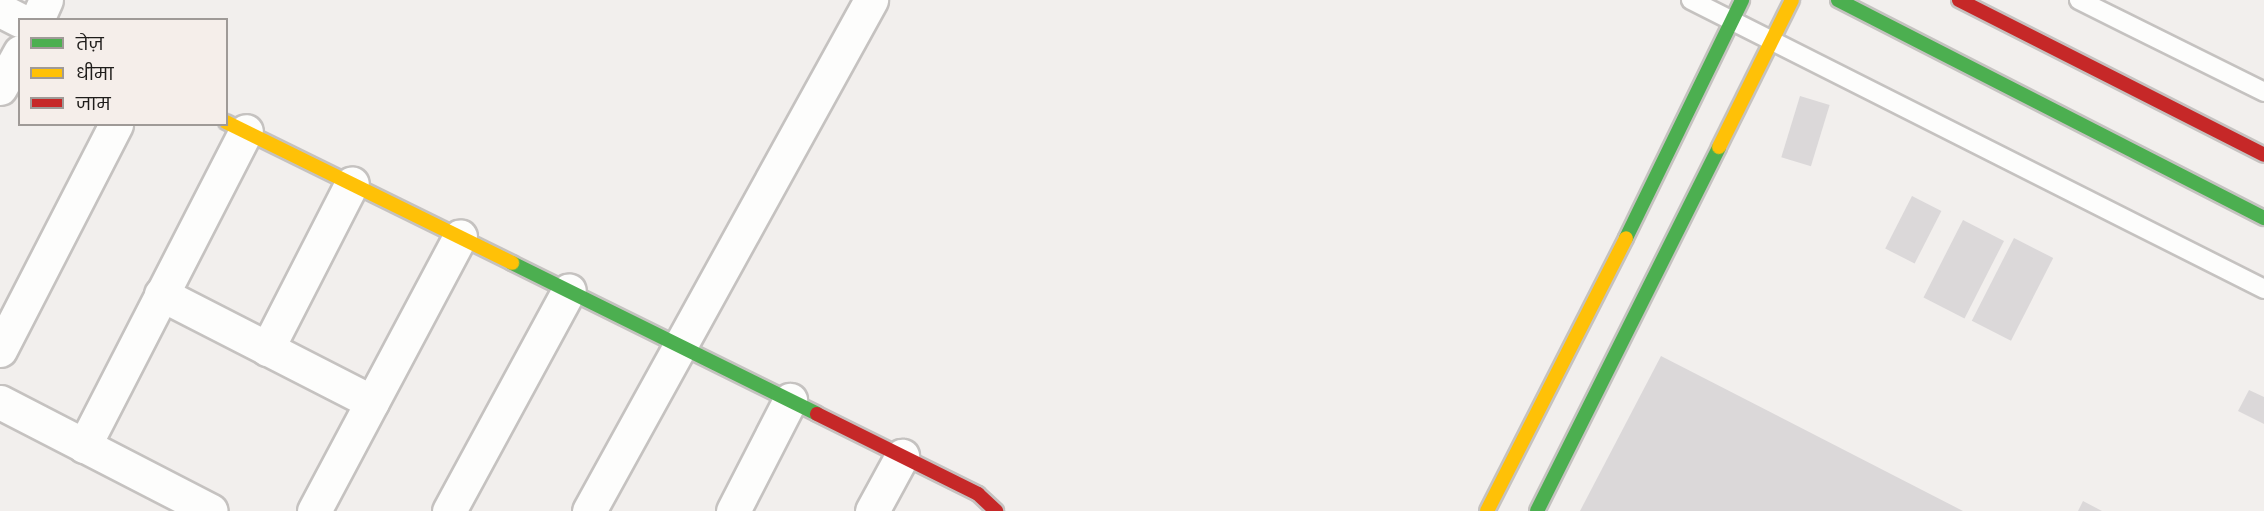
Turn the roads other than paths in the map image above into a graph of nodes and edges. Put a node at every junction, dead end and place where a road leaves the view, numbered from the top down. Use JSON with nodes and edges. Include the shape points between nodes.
{"nodes":[{"id":1,"x":46,"y":0,"type":"edge"},
{"id":2,"x":871,"y":0,"type":"edge"},
{"id":3,"x":1691,"y":0,"type":"edge"},
{"id":4,"x":1742,"y":0,"type":"edge"},
{"id":5,"x":1792,"y":0,"type":"edge"},
{"id":6,"x":1838,"y":0,"type":"edge"},
{"id":7,"x":1959,"y":0,"type":"edge"},
{"id":8,"x":2079,"y":0,"type":"edge"},
{"id":9,"x":0,"y":10,"type":"edge"},
{"id":10,"x":38,"y":18,"type":"edge"},
{"id":11,"x":18,"y":19,"type":"edge"},
{"id":12,"x":1732,"y":21,"type":"junction"},
{"id":13,"x":1772,"y":40,"type":"junction"},
{"id":14,"x":18,"y":56,"type":"edge"},
{"id":15,"x":0,"y":88,"type":"edge"},
{"id":16,"x":2264,"y":92,"type":"edge"},
{"id":17,"x":115,"y":126,"type":"edge"},
{"id":18,"x":236,"y":127,"type":"edge"},
{"id":19,"x":2264,"y":155,"type":"edge"},
{"id":20,"x":352,"y":183,"type":"junction"},
{"id":21,"x":2264,"y":218,"type":"edge"},
{"id":22,"x":460,"y":236,"type":"junction"},
{"id":23,"x":2264,"y":289,"type":"edge"},
{"id":24,"x":568,"y":290,"type":"junction"},
{"id":25,"x":161,"y":294,"type":"junction"},
{"id":26,"x":680,"y":345,"type":"junction"},
{"id":27,"x":267,"y":349,"type":"junction"},
{"id":28,"x":0,"y":350,"type":"edge"},
{"id":29,"x":790,"y":400,"type":"junction"},
{"id":30,"x":0,"y":402,"type":"edge"},
{"id":31,"x":372,"y":402,"type":"junction"},
{"id":32,"x":84,"y":446,"type":"junction"},
{"id":33,"x":902,"y":456,"type":"junction"},
{"id":34,"x":211,"y":511,"type":"edge"},
{"id":35,"x":314,"y":511,"type":"edge"},
{"id":36,"x":449,"y":511,"type":"edge"},
{"id":37,"x":589,"y":511,"type":"edge"},
{"id":38,"x":733,"y":511,"type":"edge"},
{"id":39,"x":872,"y":511,"type":"edge"},
{"id":40,"x":996,"y":511,"type":"edge"},
{"id":41,"x":1487,"y":511,"type":"edge"},
{"id":42,"x":1537,"y":511,"type":"edge"}],
"edges":[{"from":1,"to":10,"type":"street"},
{"from":2,"to":26,"type":"street"},
{"from":3,"to":12,"type":"lane"},
{"from":4,"to":12,"type":"street"},
{"from":5,"to":13,"type":"street"},
{"from":6,"to":21,"type":"street"},
{"from":7,"to":19,"type":"street"},
{"from":8,"to":16,"type":"lane"},
{"from":9,"to":11,"type":"street"},
{"from":12,"to":13,"type":"lane"},
{"from":12,"to":41,"type":"street"},
{"from":13,"to":23,"type":"lane"},
{"from":13,"to":42,"type":"street"},
{"from":14,"to":15,"type":"street"},
{"from":17,"to":28,"type":"street"},
{"from":18,"to":20,"type":"street"},
{"from":18,"to":25,"type":"street"},
{"from":20,"to":22,"type":"street"},
{"from":20,"to":27,"type":"street"},
{"from":22,"to":24,"type":"street"},
{"from":22,"to":31,"type":"street"},
{"from":24,"to":26,"type":"street"},
{"from":24,"to":36,"type":"street"},
{"from":25,"to":27,"type":"street"},
{"from":25,"to":32,"type":"street"},
{"from":26,"to":29,"type":"street"},
{"from":26,"to":37,"type":"street"},
{"from":27,"to":31,"type":"street"},
{"from":29,"to":33,"type":"street"},
{"from":29,"to":38,"type":"street"},
{"from":30,"to":32,"type":"street"},
{"from":31,"to":35,"type":"street"},
{"from":32,"to":34,"type":"street"},
{"from":33,"to":39,"type":"street"},
{"from":33,"to":40,"type":"street","via":[[978,494]]}]}
